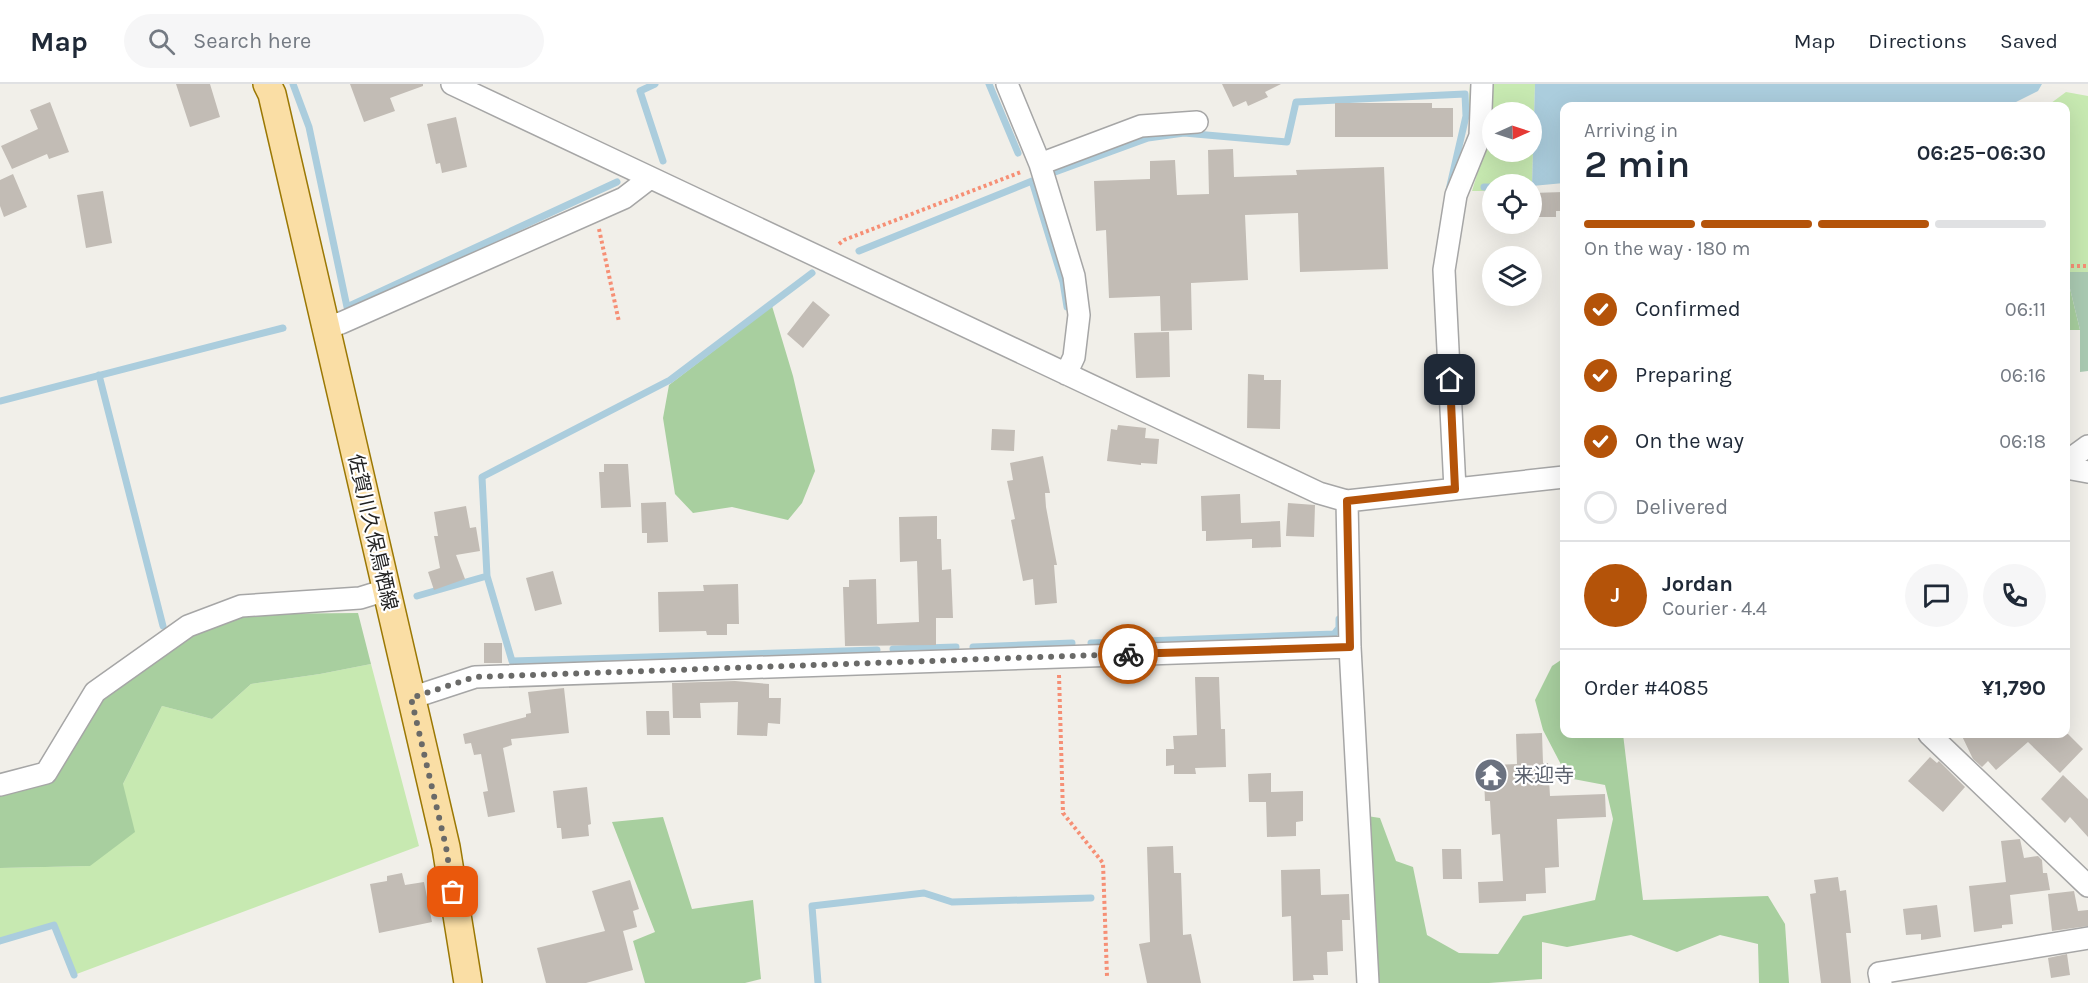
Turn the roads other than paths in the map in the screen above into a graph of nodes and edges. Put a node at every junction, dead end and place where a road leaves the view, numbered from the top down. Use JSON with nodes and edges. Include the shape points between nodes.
{"nodes":[{"id":1,"x":267,"y":84,"type":"edge"},
{"id":2,"x":452,"y":84,"type":"edge"},
{"id":3,"x":1007,"y":84,"type":"edge"},
{"id":4,"x":1482,"y":84,"type":"edge"},
{"id":5,"x":1197,"y":122,"type":"dead end"},
{"id":6,"x":1040,"y":164,"type":"junction"},
{"id":7,"x":650,"y":178,"type":"junction"},
{"id":8,"x":326,"y":327,"type":"junction"},
{"id":9,"x":1066,"y":374,"type":"junction"},
{"id":10,"x":2088,"y":446,"type":"edge"},
{"id":11,"x":2070,"y":459,"type":"edge"},
{"id":12,"x":2070,"y":469,"type":"edge"},
{"id":13,"x":2088,"y":472,"type":"edge"},
{"id":14,"x":1560,"y":477,"type":"edge"},
{"id":15,"x":1455,"y":489,"type":"junction"},
{"id":16,"x":1347,"y":501,"type":"junction"},
{"id":17,"x":386,"y":590,"type":"junction"},
{"id":18,"x":1350,"y":647,"type":"junction"},
{"id":19,"x":411,"y":698,"type":"junction"},
{"id":20,"x":1933,"y":738,"type":"edge"},
{"id":21,"x":0,"y":784,"type":"edge"},
{"id":22,"x":2088,"y":886,"type":"edge"},
{"id":23,"x":2088,"y":938,"type":"edge"},
{"id":24,"x":468,"y":983,"type":"edge"},
{"id":25,"x":1368,"y":983,"type":"edge"},
{"id":26,"x":1881,"y":983,"type":"edge"}],
"edges":[{"from":1,"to":8,"type":"main road","name":"佐賀川久保鳥栖線"},
{"from":2,"to":7,"type":"street"},
{"from":3,"to":6,"type":"street"},
{"from":4,"to":15,"type":"street","via":[[1479,136],[1456,195],[1444,270]]},
{"from":5,"to":6,"type":"street","via":[[1141,126]]},
{"from":6,"to":9,"type":"street","via":[[1074,276],[1079,315],[1074,357]]},
{"from":7,"to":8,"type":"street","via":[[624,198],[596,211]]},
{"from":7,"to":9,"type":"street"},
{"from":8,"to":17,"type":"main road","name":"佐賀川久保鳥栖線"},
{"from":9,"to":16,"type":"street","via":[[1319,493]]},
{"from":10,"to":11,"type":"street"},
{"from":12,"to":13,"type":"street"},
{"from":14,"to":15,"type":"street"},
{"from":15,"to":16,"type":"street"},
{"from":16,"to":18,"type":"street"},
{"from":17,"to":19,"type":"main road","name":"佐賀川久保鳥栖線"},
{"from":17,"to":21,"type":"street","via":[[360,598],[241,606],[188,626],[95,692],[46,773]]},
{"from":18,"to":19,"type":"street","via":[[475,677]]},
{"from":18,"to":25,"type":"street"},
{"from":19,"to":24,"type":"main road","name":"佐賀川久保鳥栖線","via":[[446,847]]},
{"from":20,"to":22,"type":"street"},
{"from":23,"to":26,"type":"street","via":[[1879,973]]}]}
